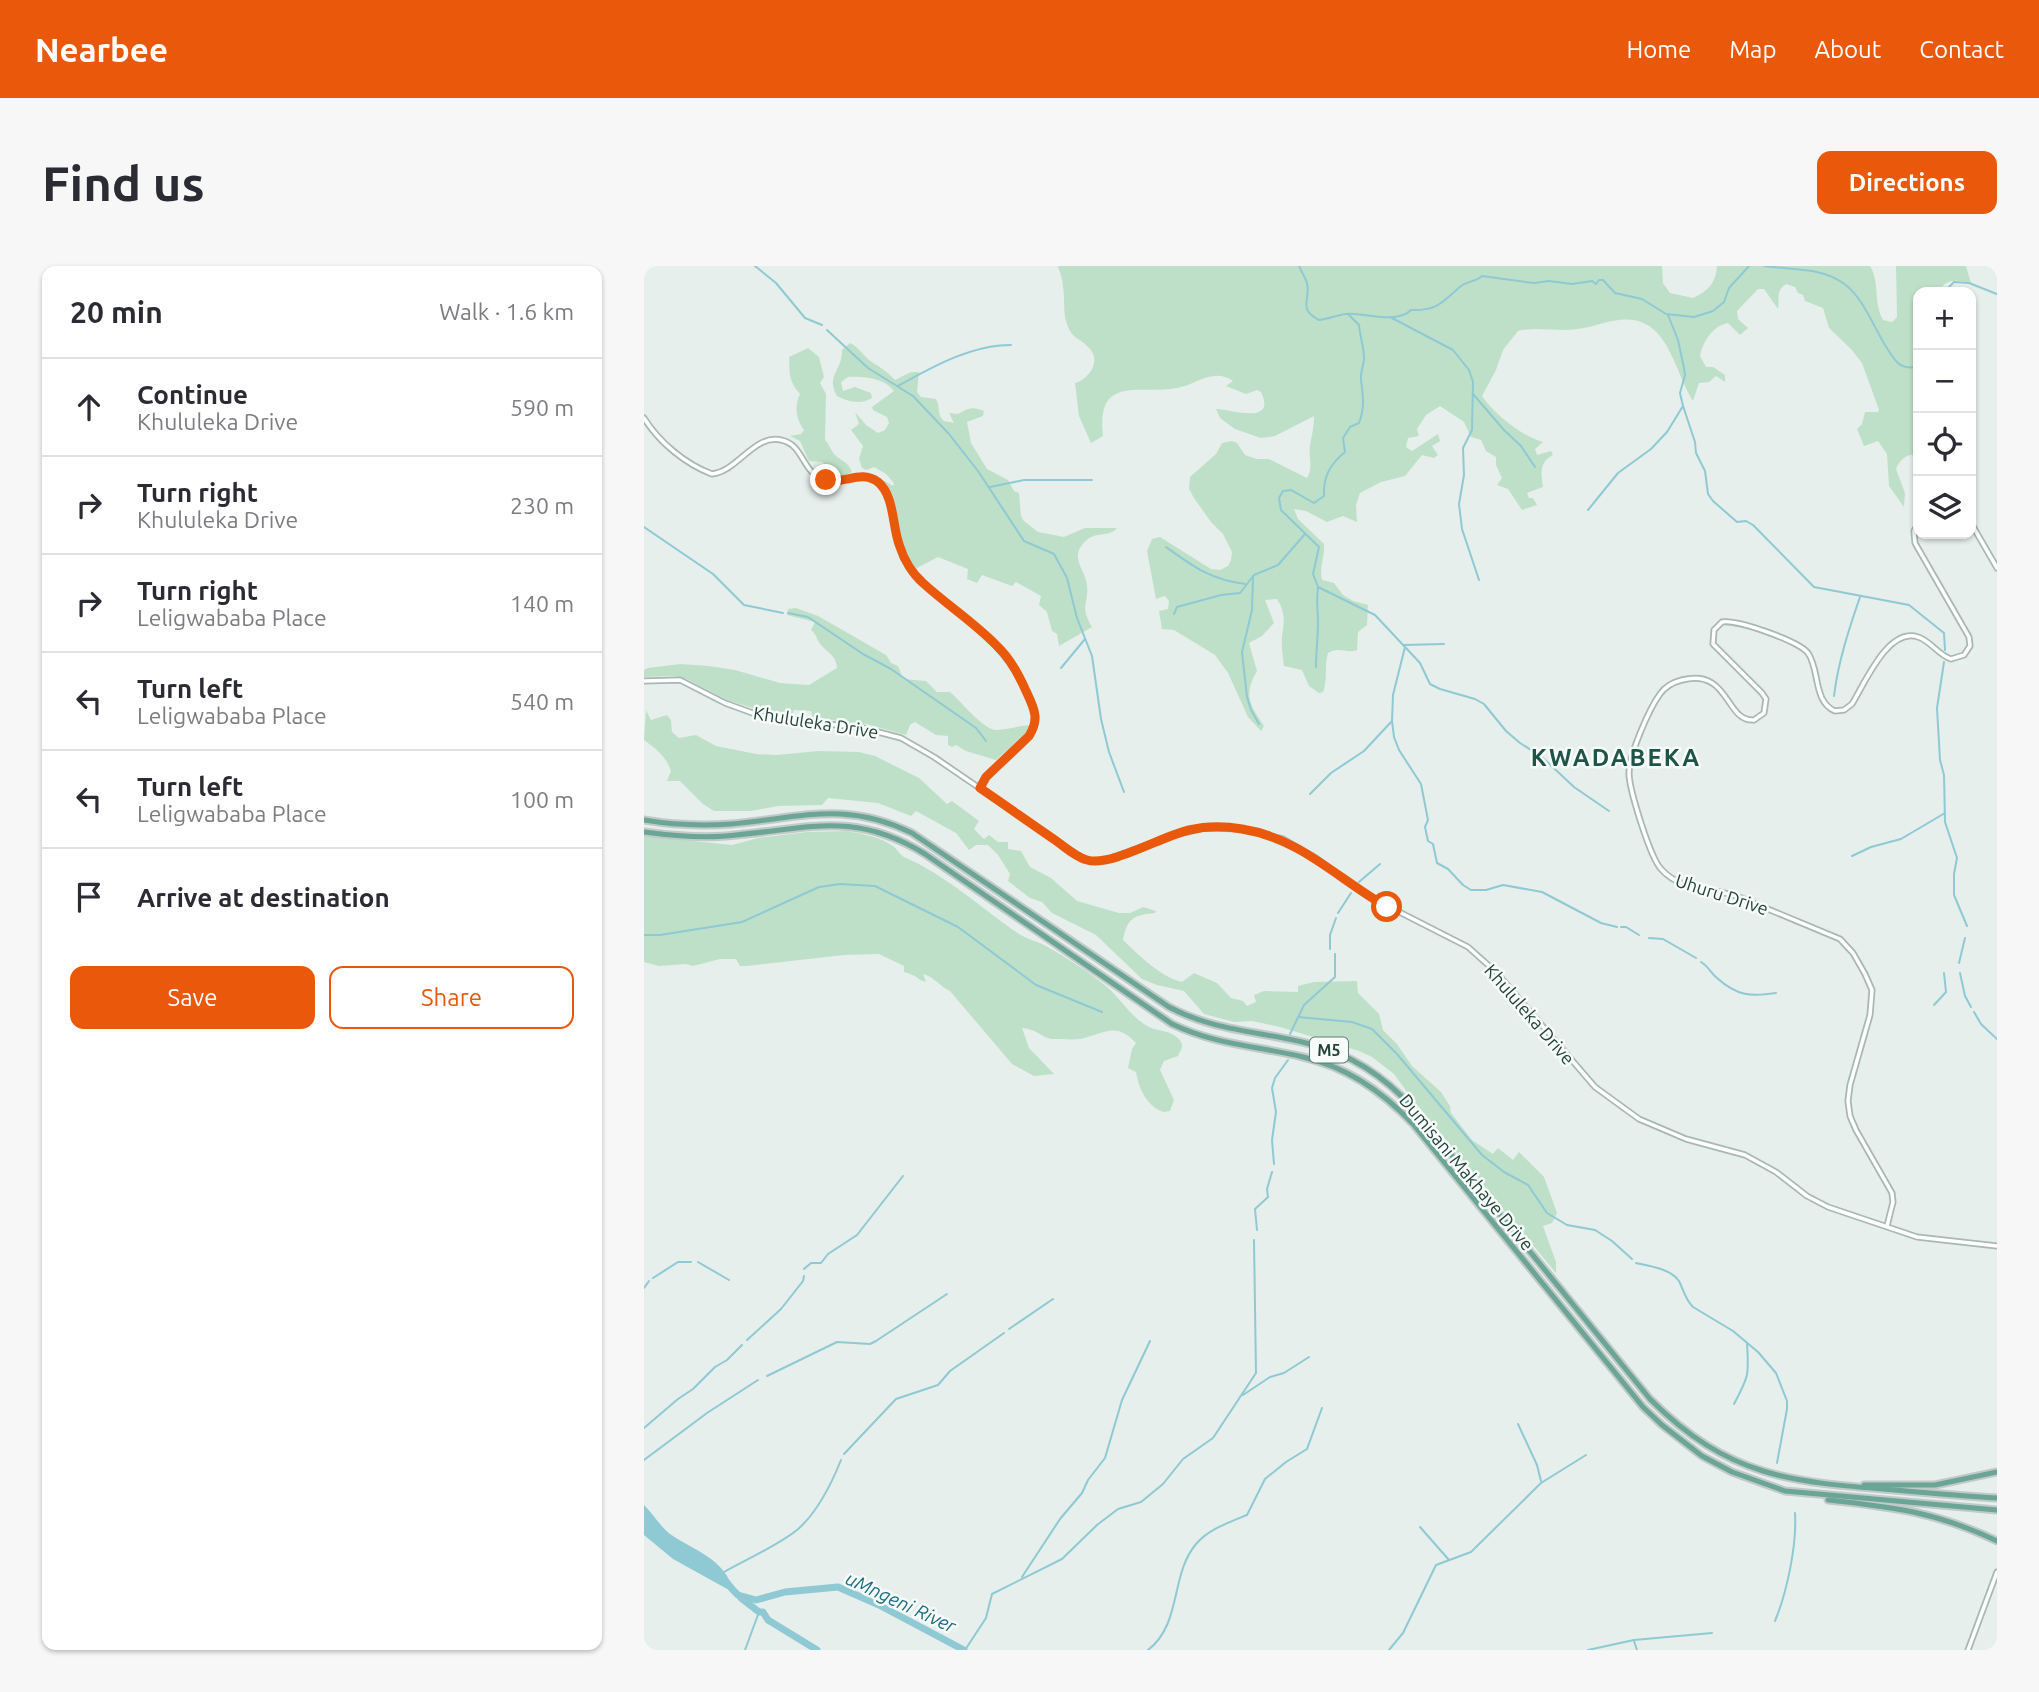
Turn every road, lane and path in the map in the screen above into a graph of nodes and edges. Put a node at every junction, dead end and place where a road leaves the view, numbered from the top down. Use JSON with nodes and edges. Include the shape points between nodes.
{"nodes":[{"id":1,"x":644,"y":418,"type":"edge"},
{"id":2,"x":1976,"y":532,"type":"edge"},
{"id":3,"x":1914,"y":539,"type":"edge"},
{"id":4,"x":1997,"y":568,"type":"edge"},
{"id":5,"x":644,"y":681,"type":"edge"},
{"id":6,"x":980,"y":788,"type":"junction"},
{"id":7,"x":644,"y":820,"type":"edge"},
{"id":8,"x":644,"y":832,"type":"edge"},
{"id":9,"x":1887,"y":1226,"type":"junction"},
{"id":10,"x":1997,"y":1246,"type":"edge"},
{"id":11,"x":1997,"y":1472,"type":"edge"},
{"id":12,"x":1826,"y":1485,"type":"junction"},
{"id":13,"x":1797,"y":1494,"type":"junction"},
{"id":14,"x":1997,"y":1498,"type":"edge"},
{"id":15,"x":1997,"y":1510,"type":"edge"},
{"id":16,"x":1997,"y":1541,"type":"edge"},
{"id":17,"x":1997,"y":1572,"type":"edge"},
{"id":18,"x":1968,"y":1650,"type":"edge"}],
"edges":[{"from":1,"to":6,"type":"street","via":[[664,442],[712,474],[727,469],[762,443],[778,439],[794,445],[809,470],[820,478],[833,482],[864,476],[883,487],[899,545],[912,569],[999,647],[1035,709],[1036,722],[1029,736]]},
{"from":2,"to":4,"type":"street"},
{"from":3,"to":9,"type":"street","name":"Uhuru Drive","via":[[1969,637],[1964,655],[1951,659],[1918,636],[1897,638],[1852,704],[1835,711],[1826,705],[1803,648],[1737,623],[1722,622],[1712,633],[1713,644],[1762,693],[1764,713],[1754,720],[1743,719],[1719,687],[1699,679],[1680,680],[1655,702],[1631,754],[1629,772],[1652,853],[1669,876],[1692,887],[1732,894],[1840,939],[1860,966],[1871,986],[1871,1002],[1848,1101],[1853,1124],[1892,1192]]},
{"from":5,"to":6,"type":"street","name":"Khululeka Drive","via":[[680,680],[725,704],[771,718],[885,733],[918,747]]},
{"from":6,"to":9,"type":"street","name":"Khululeka Drive","via":[[1085,860],[1108,859],[1188,830],[1218,827],[1254,831],[1293,845],[1366,895],[1468,947],[1496,972],[1590,1081],[1627,1112],[1667,1133],[1745,1155],[1817,1202]]},
{"from":7,"to":12,"type":"main road","name":"Dumisani Makhaye Drive","number":"M5","via":[[706,825],[848,813],[883,821],[922,839],[1176,1011],[1222,1028],[1320,1047],[1358,1063],[1414,1109],[1638,1385],[1671,1419],[1710,1447],[1752,1468]]},
{"from":8,"to":13,"type":"main road","name":"Dumisani Makhaye Drive","number":"M5","via":[[722,836],[831,824],[883,833],[925,854],[1172,1024],[1222,1043],[1322,1062],[1359,1079],[1413,1125],[1620,1380],[1662,1425],[1732,1472]]},
{"from":9,"to":10,"type":"street","name":"Khululeka Drive","via":[[1923,1238]]},
{"from":11,"to":12,"type":"main road","via":[[1922,1486]]},
{"from":12,"to":14,"type":"main road","name":"Dumisani Makhaye Drive","number":"M5"},
{"from":13,"to":15,"type":"main road","name":"Dumisani Makhaye Drive","number":"M5"},
{"from":13,"to":16,"type":"main road","via":[[1915,1510]]},
{"from":17,"to":18,"type":"street"}]}
